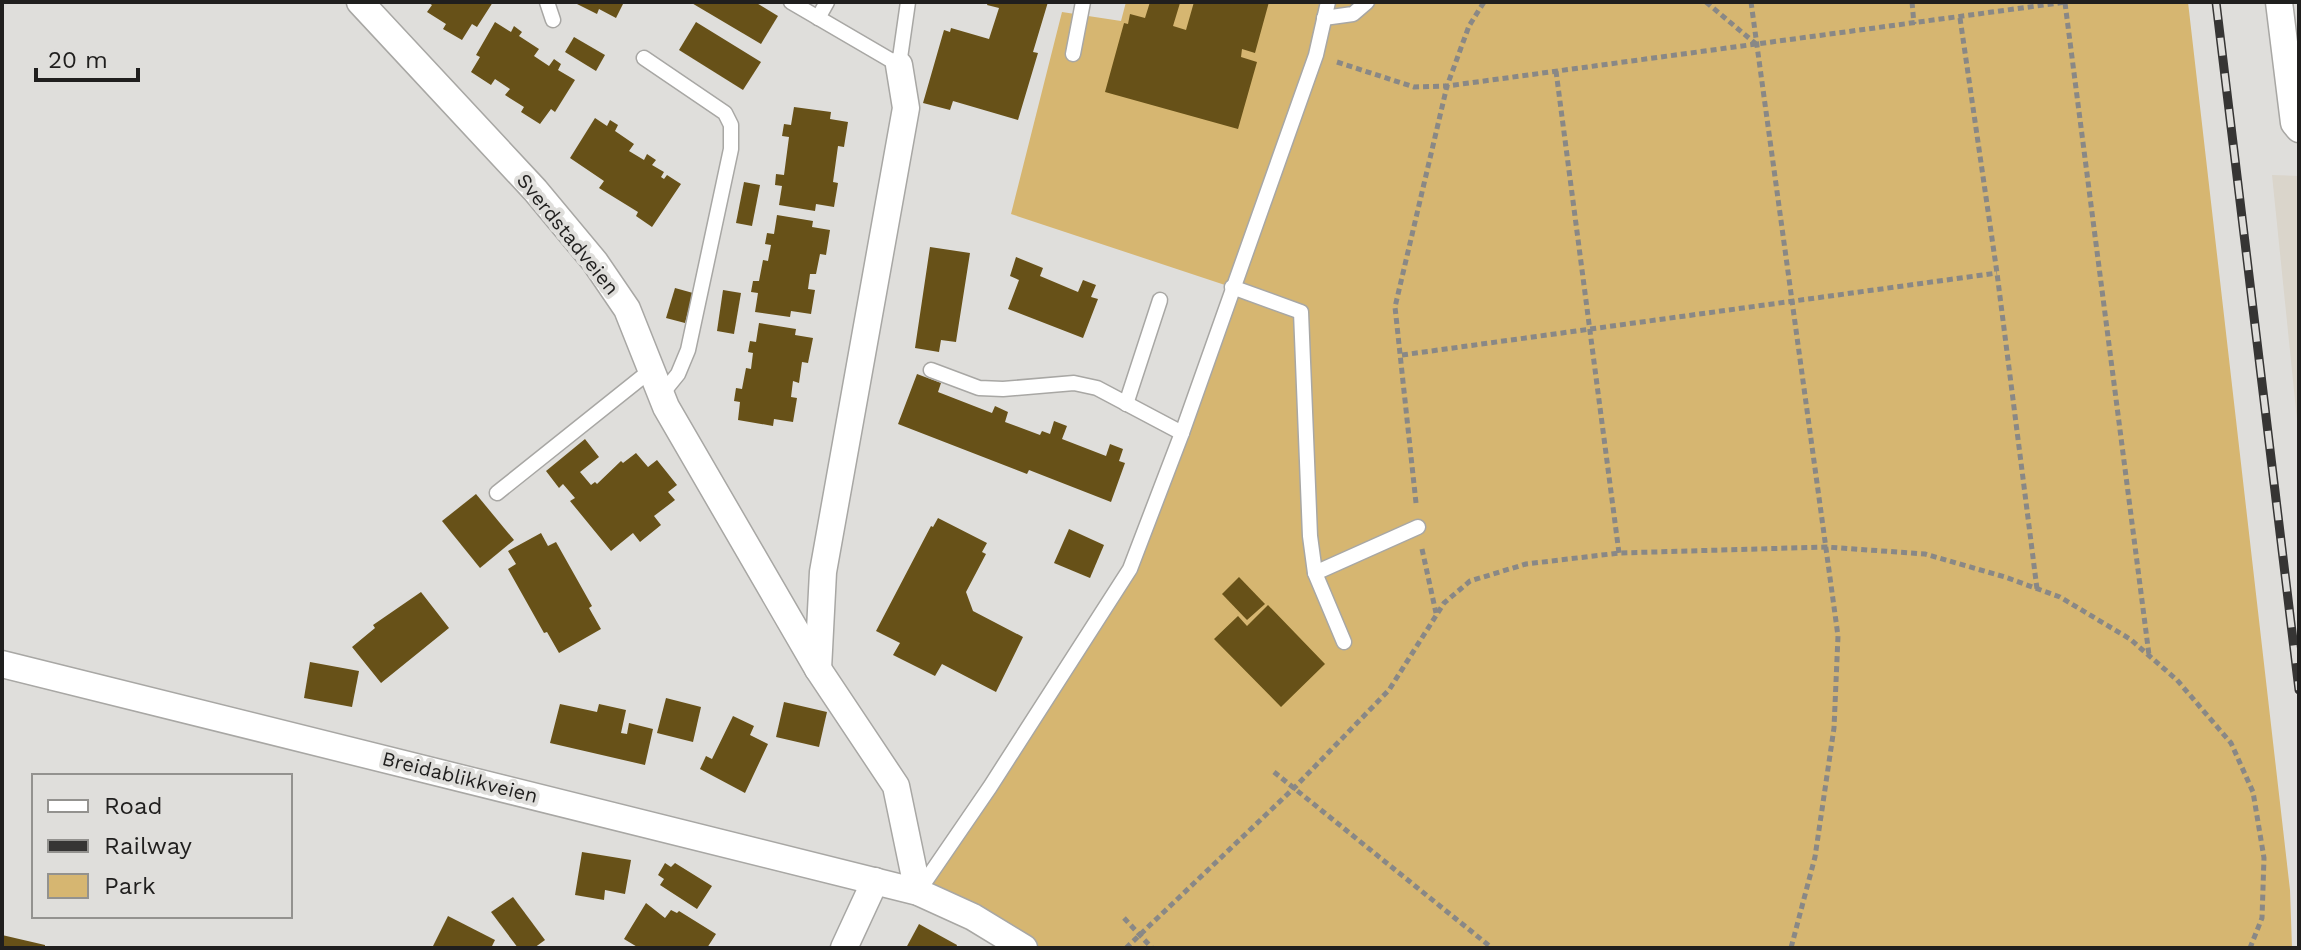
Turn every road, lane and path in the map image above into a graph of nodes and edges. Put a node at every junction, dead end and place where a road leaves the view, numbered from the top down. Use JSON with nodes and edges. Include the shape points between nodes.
{"nodes":[{"id":1,"x":360,"y":2,"type":"edge"},
{"id":2,"x":547,"y":2,"type":"edge"},
{"id":3,"x":791,"y":2,"type":"edge"},
{"id":4,"x":827,"y":2,"type":"edge"},
{"id":5,"x":908,"y":2,"type":"edge"},
{"id":6,"x":1083,"y":2,"type":"edge"},
{"id":7,"x":1328,"y":2,"type":"edge"},
{"id":8,"x":1367,"y":2,"type":"edge"},
{"id":9,"x":1484,"y":2,"type":"edge"},
{"id":10,"x":1706,"y":2,"type":"edge"},
{"id":11,"x":1751,"y":2,"type":"edge"},
{"id":12,"x":1912,"y":2,"type":"edge"},
{"id":13,"x":2066,"y":2,"type":"edge"},
{"id":14,"x":2279,"y":2,"type":"edge"},
{"id":15,"x":818,"y":18,"type":"junction"},
{"id":16,"x":1324,"y":18,"type":"junction"},
{"id":17,"x":1960,"y":18,"type":"junction"},
{"id":18,"x":553,"y":20,"type":"dead end"},
{"id":19,"x":1914,"y":24,"type":"junction"},
{"id":20,"x":1756,"y":44,"type":"junction"},
{"id":21,"x":1073,"y":54,"type":"dead end"},
{"id":22,"x":1316,"y":55,"type":"junction"},
{"id":23,"x":644,"y":58,"type":"dead end"},
{"id":24,"x":899,"y":65,"type":"junction"},
{"id":25,"x":1556,"y":71,"type":"junction"},
{"id":26,"x":1447,"y":86,"type":"junction"},
{"id":27,"x":2299,"y":129,"type":"edge"},
{"id":28,"x":1997,"y":273,"type":"junction"},
{"id":29,"x":1232,"y":287,"type":"junction"},
{"id":30,"x":1160,"y":300,"type":"dead end"},
{"id":31,"x":1792,"y":301,"type":"junction"},
{"id":32,"x":1590,"y":328,"type":"junction"},
{"id":33,"x":1402,"y":355,"type":"junction"},
{"id":34,"x":931,"y":370,"type":"dead end"},
{"id":35,"x":656,"y":383,"type":"junction"},
{"id":36,"x":1126,"y":404,"type":"junction"},
{"id":37,"x":1182,"y":433,"type":"junction"},
{"id":38,"x":497,"y":493,"type":"dead end"},
{"id":39,"x":1418,"y":527,"type":"junction"},
{"id":40,"x":1826,"y":547,"type":"junction"},
{"id":41,"x":1619,"y":553,"type":"junction"},
{"id":42,"x":1315,"y":573,"type":"junction"},
{"id":43,"x":2037,"y":589,"type":"junction"},
{"id":44,"x":1436,"y":614,"type":"junction"},
{"id":45,"x":1344,"y":642,"type":"dead end"},
{"id":46,"x":2149,"y":655,"type":"junction"},
{"id":47,"x":2,"y":664,"type":"edge"},
{"id":48,"x":818,"y":669,"type":"junction"},
{"id":49,"x":1274,"y":772,"type":"dead end"},
{"id":50,"x":1295,"y":787,"type":"junction"},
{"id":51,"x":875,"y":881,"type":"junction"},
{"id":52,"x":918,"y":892,"type":"junction"},
{"id":53,"x":1124,"y":918,"type":"dead end"},
{"id":54,"x":1138,"y":933,"type":"junction"},
{"id":55,"x":844,"y":948,"type":"edge"},
{"id":56,"x":1024,"y":948,"type":"edge"},
{"id":57,"x":1126,"y":948,"type":"edge"},
{"id":58,"x":1152,"y":948,"type":"edge"},
{"id":59,"x":1492,"y":948,"type":"edge"},
{"id":60,"x":1791,"y":948,"type":"edge"},
{"id":61,"x":2250,"y":948,"type":"edge"}],
"edges":[{"from":1,"to":35,"type":"street","name":"Sverdstadveien","via":[[595,262],[627,309]]},
{"from":2,"to":18,"type":"lane"},
{"from":3,"to":15,"type":"lane"},
{"from":4,"to":15,"type":"lane"},
{"from":5,"to":24,"type":"lane"},
{"from":6,"to":21,"type":"lane"},
{"from":7,"to":16,"type":"lane"},
{"from":8,"to":16,"type":"lane","via":[[1353,14]]},
{"from":9,"to":26,"type":"path","via":[[1469,26]]},
{"from":10,"to":20,"type":"path"},
{"from":11,"to":20,"type":"path"},
{"from":12,"to":19,"type":"path"},
{"from":13,"to":17,"type":"path"},
{"from":13,"to":46,"type":"path"},
{"from":14,"to":27,"type":"street","via":[[2294,123]]},
{"from":15,"to":24,"type":"lane"},
{"from":16,"to":22,"type":"lane"},
{"from":17,"to":19,"type":"path"},
{"from":17,"to":28,"type":"path"},
{"from":19,"to":20,"type":"path"},
{"from":20,"to":25,"type":"path"},
{"from":20,"to":31,"type":"path"},
{"from":22,"to":26,"type":"path","via":[[1414,87]]},
{"from":22,"to":29,"type":"lane"},
{"from":23,"to":35,"type":"lane","via":[[725,113],[731,125],[731,149],[688,350],[678,374]]},
{"from":24,"to":48,"type":"street","via":[[906,108],[823,572]]},
{"from":25,"to":26,"type":"path"},
{"from":25,"to":32,"type":"path"},
{"from":26,"to":33,"type":"path","via":[[1395,307]]},
{"from":28,"to":31,"type":"path"},
{"from":28,"to":43,"type":"path"},
{"from":29,"to":37,"type":"lane"},
{"from":29,"to":42,"type":"lane","via":[[1301,312]]},
{"from":30,"to":36,"type":"lane"},
{"from":31,"to":32,"type":"path"},
{"from":31,"to":40,"type":"path"},
{"from":32,"to":33,"type":"path"},
{"from":32,"to":41,"type":"path"},
{"from":33,"to":39,"type":"path"},
{"from":34,"to":36,"type":"lane","via":[[979,388],[1074,383]]},
{"from":35,"to":38,"type":"lane"},
{"from":35,"to":48,"type":"street","name":"Sverdstadveien"},
{"from":36,"to":37,"type":"lane"},
{"from":37,"to":52,"type":"lane","via":[[1130,569]]},
{"from":39,"to":42,"type":"lane"},
{"from":39,"to":44,"type":"path"},
{"from":40,"to":41,"type":"path"},
{"from":40,"to":43,"type":"path","via":[[1925,554]]},
{"from":40,"to":60,"type":"path","via":[[1838,636],[1834,728],[1815,857]]},
{"from":41,"to":44,"type":"path","via":[[1526,564],[1470,581]]},
{"from":42,"to":45,"type":"lane"},
{"from":43,"to":46,"type":"path","via":[[2072,604]]},
{"from":44,"to":50,"type":"path","via":[[1389,690]]},
{"from":46,"to":61,"type":"path","via":[[2231,743],[2253,792],[2264,858],[2262,918]]},
{"from":47,"to":51,"type":"street","name":"Breidablikkveien"},
{"from":48,"to":52,"type":"street","name":"Sverdstadveien","via":[[896,786]]},
{"from":49,"to":50,"type":"path"},
{"from":50,"to":54,"type":"path"},
{"from":50,"to":59,"type":"path"},
{"from":51,"to":52,"type":"street","name":"Breidablikkveien"},
{"from":51,"to":55,"type":"street"},
{"from":52,"to":56,"type":"street"},
{"from":53,"to":54,"type":"path"},
{"from":54,"to":57,"type":"path"},
{"from":54,"to":58,"type":"path"}]}
